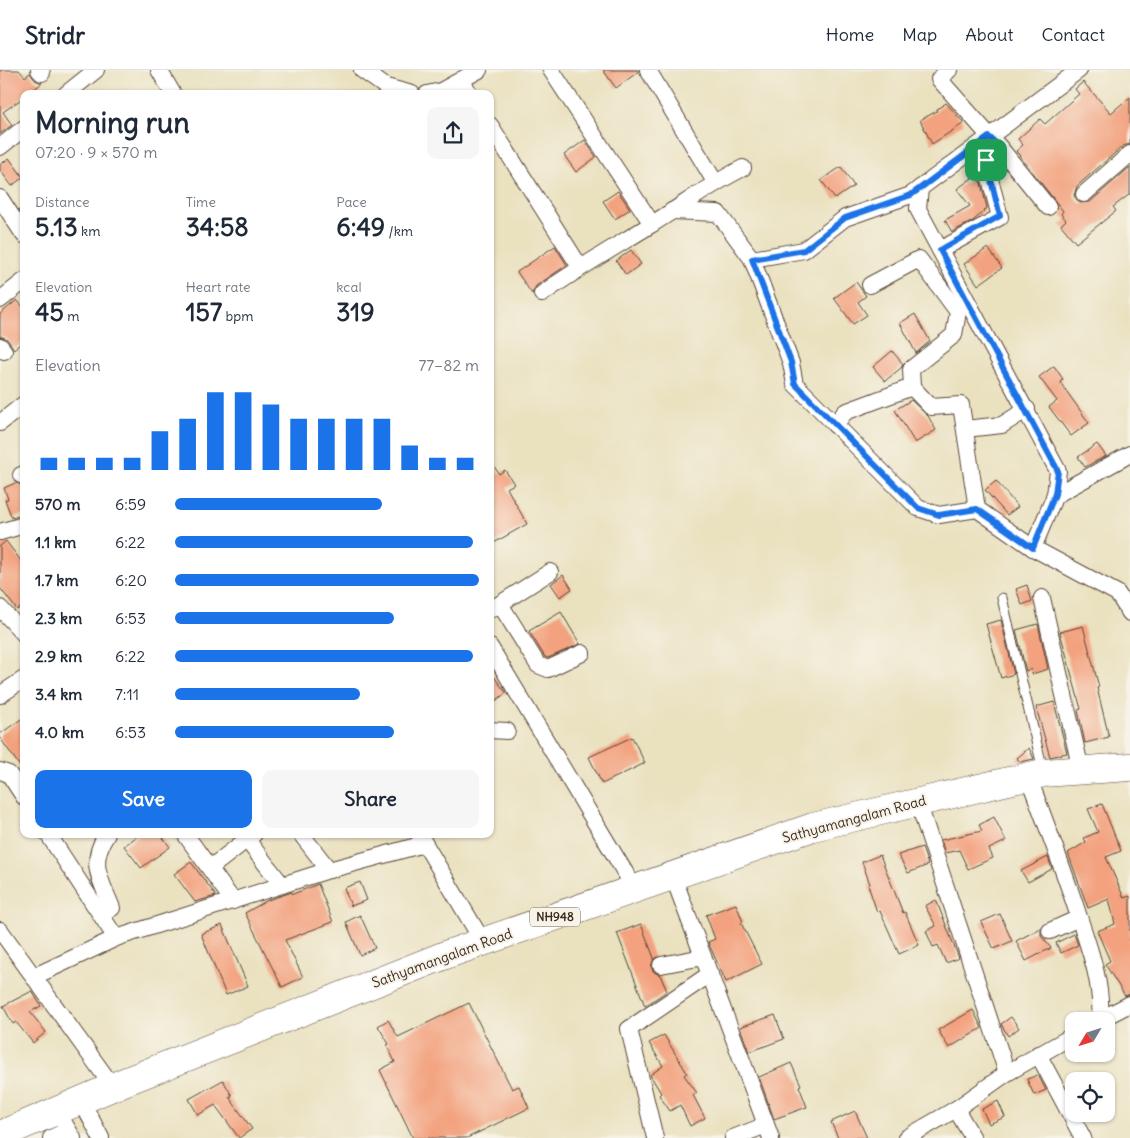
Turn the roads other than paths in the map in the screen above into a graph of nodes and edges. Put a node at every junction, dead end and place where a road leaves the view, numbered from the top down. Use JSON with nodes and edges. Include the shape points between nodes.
{"nodes":[{"id":1,"x":96,"y":70,"type":"edge"},
{"id":2,"x":159,"y":70,"type":"edge"},
{"id":3,"x":362,"y":70,"type":"edge"},
{"id":4,"x":478,"y":70,"type":"edge"},
{"id":5,"x":551,"y":70,"type":"edge"},
{"id":6,"x":648,"y":70,"type":"edge"},
{"id":7,"x":949,"y":70,"type":"edge"},
{"id":8,"x":1079,"y":70,"type":"edge"},
{"id":9,"x":461,"y":80,"type":"junction"},
{"id":10,"x":71,"y":90,"type":"edge"},
{"id":11,"x":171,"y":90,"type":"edge"},
{"id":12,"x":397,"y":90,"type":"edge"},
{"id":13,"x":443,"y":90,"type":"edge"},
{"id":14,"x":467,"y":90,"type":"edge"},
{"id":15,"x":20,"y":131,"type":"edge"},
{"id":16,"x":494,"y":131,"type":"edge"},
{"id":17,"x":989,"y":137,"type":"junction"},
{"id":18,"x":0,"y":146,"type":"edge"},
{"id":19,"x":1002,"y":149,"type":"junction"},
{"id":20,"x":1130,"y":154,"type":"edge"},
{"id":21,"x":743,"y":168,"type":"dead end"},
{"id":22,"x":715,"y":182,"type":"junction"},
{"id":23,"x":920,"y":188,"type":"junction"},
{"id":24,"x":1084,"y":194,"type":"dead end"},
{"id":25,"x":0,"y":198,"type":"edge"},
{"id":26,"x":1048,"y":207,"type":"dead end"},
{"id":27,"x":672,"y":211,"type":"junction"},
{"id":28,"x":652,"y":224,"type":"junction"},
{"id":29,"x":20,"y":229,"type":"edge"},
{"id":30,"x":940,"y":250,"type":"junction"},
{"id":31,"x":752,"y":259,"type":"junction"},
{"id":32,"x":580,"y":267,"type":"junction"},
{"id":33,"x":20,"y":284,"type":"edge"},
{"id":34,"x":870,"y":285,"type":"dead end"},
{"id":35,"x":542,"y":294,"type":"dead end"},
{"id":36,"x":0,"y":300,"type":"edge"},
{"id":37,"x":912,"y":387,"type":"junction"},
{"id":38,"x":20,"y":407,"type":"edge"},
{"id":39,"x":1027,"y":409,"type":"junction"},
{"id":40,"x":0,"y":423,"type":"edge"},
{"id":41,"x":836,"y":425,"type":"junction"},
{"id":42,"x":965,"y":429,"type":"junction"},
{"id":43,"x":1130,"y":454,"type":"edge"},
{"id":44,"x":1054,"y":496,"type":"junction"},
{"id":45,"x":977,"y":509,"type":"junction"},
{"id":46,"x":20,"y":526,"type":"edge"},
{"id":47,"x":0,"y":532,"type":"edge"},
{"id":48,"x":1033,"y":548,"type":"junction"},
{"id":49,"x":550,"y":572,"type":"dead end"},
{"id":50,"x":1002,"y":598,"type":"dead end"},
{"id":51,"x":1042,"y":598,"type":"dead end"},
{"id":52,"x":495,"y":607,"type":"edge"},
{"id":53,"x":1,"y":611,"type":"edge"},
{"id":54,"x":1130,"y":613,"type":"edge"},
{"id":55,"x":20,"y":630,"type":"edge"},
{"id":56,"x":494,"y":653,"type":"edge"},
{"id":57,"x":582,"y":653,"type":"dead end"},
{"id":58,"x":20,"y":681,"type":"edge"},
{"id":59,"x":0,"y":694,"type":"edge"},
{"id":60,"x":494,"y":730,"type":"edge"},
{"id":61,"x":507,"y":731,"type":"dead end"},
{"id":62,"x":1130,"y":767,"type":"edge"},
{"id":63,"x":1081,"y":770,"type":"junction"},
{"id":64,"x":0,"y":771,"type":"edge"},
{"id":65,"x":1036,"y":775,"type":"junction"},
{"id":66,"x":20,"y":791,"type":"edge"},
{"id":67,"x":918,"y":802,"type":"junction"},
{"id":68,"x":51,"y":838,"type":"edge"},
{"id":69,"x":104,"y":838,"type":"edge"},
{"id":70,"x":188,"y":838,"type":"edge"},
{"id":71,"x":250,"y":838,"type":"edge"},
{"id":72,"x":252,"y":838,"type":"edge"},
{"id":73,"x":304,"y":838,"type":"edge"},
{"id":74,"x":422,"y":839,"type":"edge"},
{"id":75,"x":210,"y":868,"type":"junction"},
{"id":76,"x":329,"y":870,"type":"junction"},
{"id":77,"x":673,"y":876,"type":"junction"},
{"id":78,"x":282,"y":885,"type":"junction"},
{"id":79,"x":635,"y":889,"type":"junction"},
{"id":80,"x":233,"y":901,"type":"junction"},
{"id":81,"x":102,"y":915,"type":"junction"},
{"id":82,"x":1079,"y":918,"type":"junction"},
{"id":83,"x":0,"y":930,"type":"edge"},
{"id":84,"x":1050,"y":931,"type":"dead end"},
{"id":85,"x":116,"y":938,"type":"junction"},
{"id":86,"x":483,"y":942,"type":"junction"},
{"id":87,"x":704,"y":957,"type":"junction"},
{"id":88,"x":661,"y":965,"type":"dead end"},
{"id":89,"x":710,"y":974,"type":"junction"},
{"id":90,"x":33,"y":976,"type":"junction"},
{"id":91,"x":1130,"y":1004,"type":"edge"},
{"id":92,"x":1100,"y":1012,"type":"edge"},
{"id":93,"x":1114,"y":1012,"type":"edge"},
{"id":94,"x":1065,"y":1040,"type":"edge"},
{"id":95,"x":1038,"y":1054,"type":"junction"},
{"id":96,"x":1007,"y":1073,"type":"junction"},
{"id":97,"x":113,"y":1087,"type":"junction"},
{"id":98,"x":956,"y":1109,"type":"junction"},
{"id":99,"x":70,"y":1120,"type":"edge"},
{"id":100,"x":768,"y":1131,"type":"edge"},
{"id":101,"x":0,"y":1135,"type":"edge"},
{"id":102,"x":51,"y":1138,"type":"edge"},
{"id":103,"x":101,"y":1138,"type":"edge"},
{"id":104,"x":655,"y":1138,"type":"edge"},
{"id":105,"x":733,"y":1138,"type":"edge"},
{"id":106,"x":906,"y":1138,"type":"edge"},
{"id":107,"x":973,"y":1138,"type":"edge"},
{"id":108,"x":1083,"y":1138,"type":"edge"}],
"edges":[{"from":1,"to":10,"type":"street"},
{"from":2,"to":11,"type":"street"},
{"from":3,"to":12,"type":"street","via":[[386,87]]},
{"from":4,"to":9,"type":"street"},
{"from":5,"to":28,"type":"street"},
{"from":6,"to":22,"type":"street"},
{"from":7,"to":17,"type":"street","via":[[939,79]]},
{"from":8,"to":17,"type":"street"},
{"from":9,"to":13,"type":"street"},
{"from":9,"to":14,"type":"street"},
{"from":15,"to":18,"type":"street"},
{"from":16,"to":32,"type":"street"},
{"from":17,"to":19,"type":"street"},
{"from":17,"to":23,"type":"street"},
{"from":19,"to":26,"type":"street"},
{"from":19,"to":30,"type":"street","via":[[986,160],[1000,216]]},
{"from":20,"to":24,"type":"street"},
{"from":21,"to":22,"type":"street"},
{"from":22,"to":27,"type":"street"},
{"from":23,"to":30,"type":"street","via":[[918,209]]},
{"from":23,"to":31,"type":"street","via":[[911,195],[845,218],[804,250]]},
{"from":25,"to":29,"type":"street"},
{"from":27,"to":28,"type":"street"},
{"from":27,"to":31,"type":"street","via":[[718,213]]},
{"from":28,"to":32,"type":"street"},
{"from":30,"to":39,"type":"street"},
{"from":31,"to":41,"type":"street","via":[[791,362],[795,384]]},
{"from":32,"to":35,"type":"street"},
{"from":33,"to":36,"type":"street"},
{"from":34,"to":37,"type":"street","via":[[919,259],[958,312],[954,335],[911,368]]},
{"from":37,"to":41,"type":"street","via":[[845,412]]},
{"from":37,"to":42,"type":"street","via":[[931,407],[961,405]]},
{"from":38,"to":40,"type":"street"},
{"from":39,"to":42,"type":"street","via":[[1002,425]]},
{"from":39,"to":44,"type":"street","via":[[1058,471]]},
{"from":41,"to":45,"type":"street","via":[[918,508],[939,515]]},
{"from":42,"to":45,"type":"street"},
{"from":43,"to":44,"type":"street"},
{"from":44,"to":48,"type":"street"},
{"from":45,"to":48,"type":"street"},
{"from":46,"to":47,"type":"street"},
{"from":48,"to":54,"type":"street","via":[[1117,594]]},
{"from":49,"to":52,"type":"street"},
{"from":50,"to":65,"type":"lane"},
{"from":51,"to":63,"type":"street"},
{"from":52,"to":57,"type":"street","via":[[538,665],[548,669]]},
{"from":53,"to":55,"type":"street"},
{"from":56,"to":79,"type":"street"},
{"from":58,"to":59,"type":"street"},
{"from":60,"to":61,"type":"street"},
{"from":62,"to":63,"type":"highway","name":"Sathyamangalam Road","number":"NH948"},
{"from":63,"to":65,"type":"highway","name":"Sathyamangalam Road","number":"NH948"},
{"from":64,"to":66,"type":"street","via":[[9,774]]},
{"from":65,"to":67,"type":"highway","name":"Sathyamangalam Road","number":"NH948"},
{"from":65,"to":82,"type":"street"},
{"from":67,"to":77,"type":"highway","name":"Sathyamangalam Road","number":"NH948","via":[[813,827]]},
{"from":67,"to":96,"type":"street"},
{"from":68,"to":81,"type":"street"},
{"from":69,"to":81,"type":"street","via":[[97,849],[97,869],[112,908]]},
{"from":70,"to":75,"type":"street"},
{"from":71,"to":75,"type":"street"},
{"from":72,"to":78,"type":"street"},
{"from":73,"to":76,"type":"street"},
{"from":74,"to":76,"type":"street"},
{"from":74,"to":86,"type":"street"},
{"from":75,"to":80,"type":"street"},
{"from":76,"to":78,"type":"street"},
{"from":77,"to":79,"type":"highway","name":"Sathyamangalam Road","number":"NH948"},
{"from":77,"to":87,"type":"street"},
{"from":78,"to":80,"type":"street"},
{"from":79,"to":86,"type":"highway","name":"Sathyamangalam Road","number":"NH948"},
{"from":80,"to":85,"type":"street"},
{"from":81,"to":85,"type":"street"},
{"from":82,"to":84,"type":"street"},
{"from":82,"to":92,"type":"street","via":[[1094,967]]},
{"from":83,"to":90,"type":"street"},
{"from":85,"to":90,"type":"street"},
{"from":86,"to":97,"type":"highway","name":"Sathyamangalam Road","number":"NH948"},
{"from":87,"to":88,"type":"street"},
{"from":87,"to":89,"type":"street"},
{"from":89,"to":100,"type":"street"},
{"from":89,"to":104,"type":"street","via":[[629,1030]]},
{"from":90,"to":97,"type":"street"},
{"from":91,"to":93,"type":"street"},
{"from":94,"to":95,"type":"street"},
{"from":95,"to":96,"type":"street"},
{"from":95,"to":108,"type":"street"},
{"from":96,"to":98,"type":"street"},
{"from":97,"to":99,"type":"highway","name":"Sathyamangalam Road","number":"NH948"},
{"from":98,"to":106,"type":"street"},
{"from":98,"to":107,"type":"street"},
{"from":99,"to":101,"type":"highway","name":"Sathyamangalam Road","number":"NH948"},
{"from":99,"to":102,"type":"street"},
{"from":99,"to":103,"type":"street"},
{"from":100,"to":105,"type":"street"}]}
